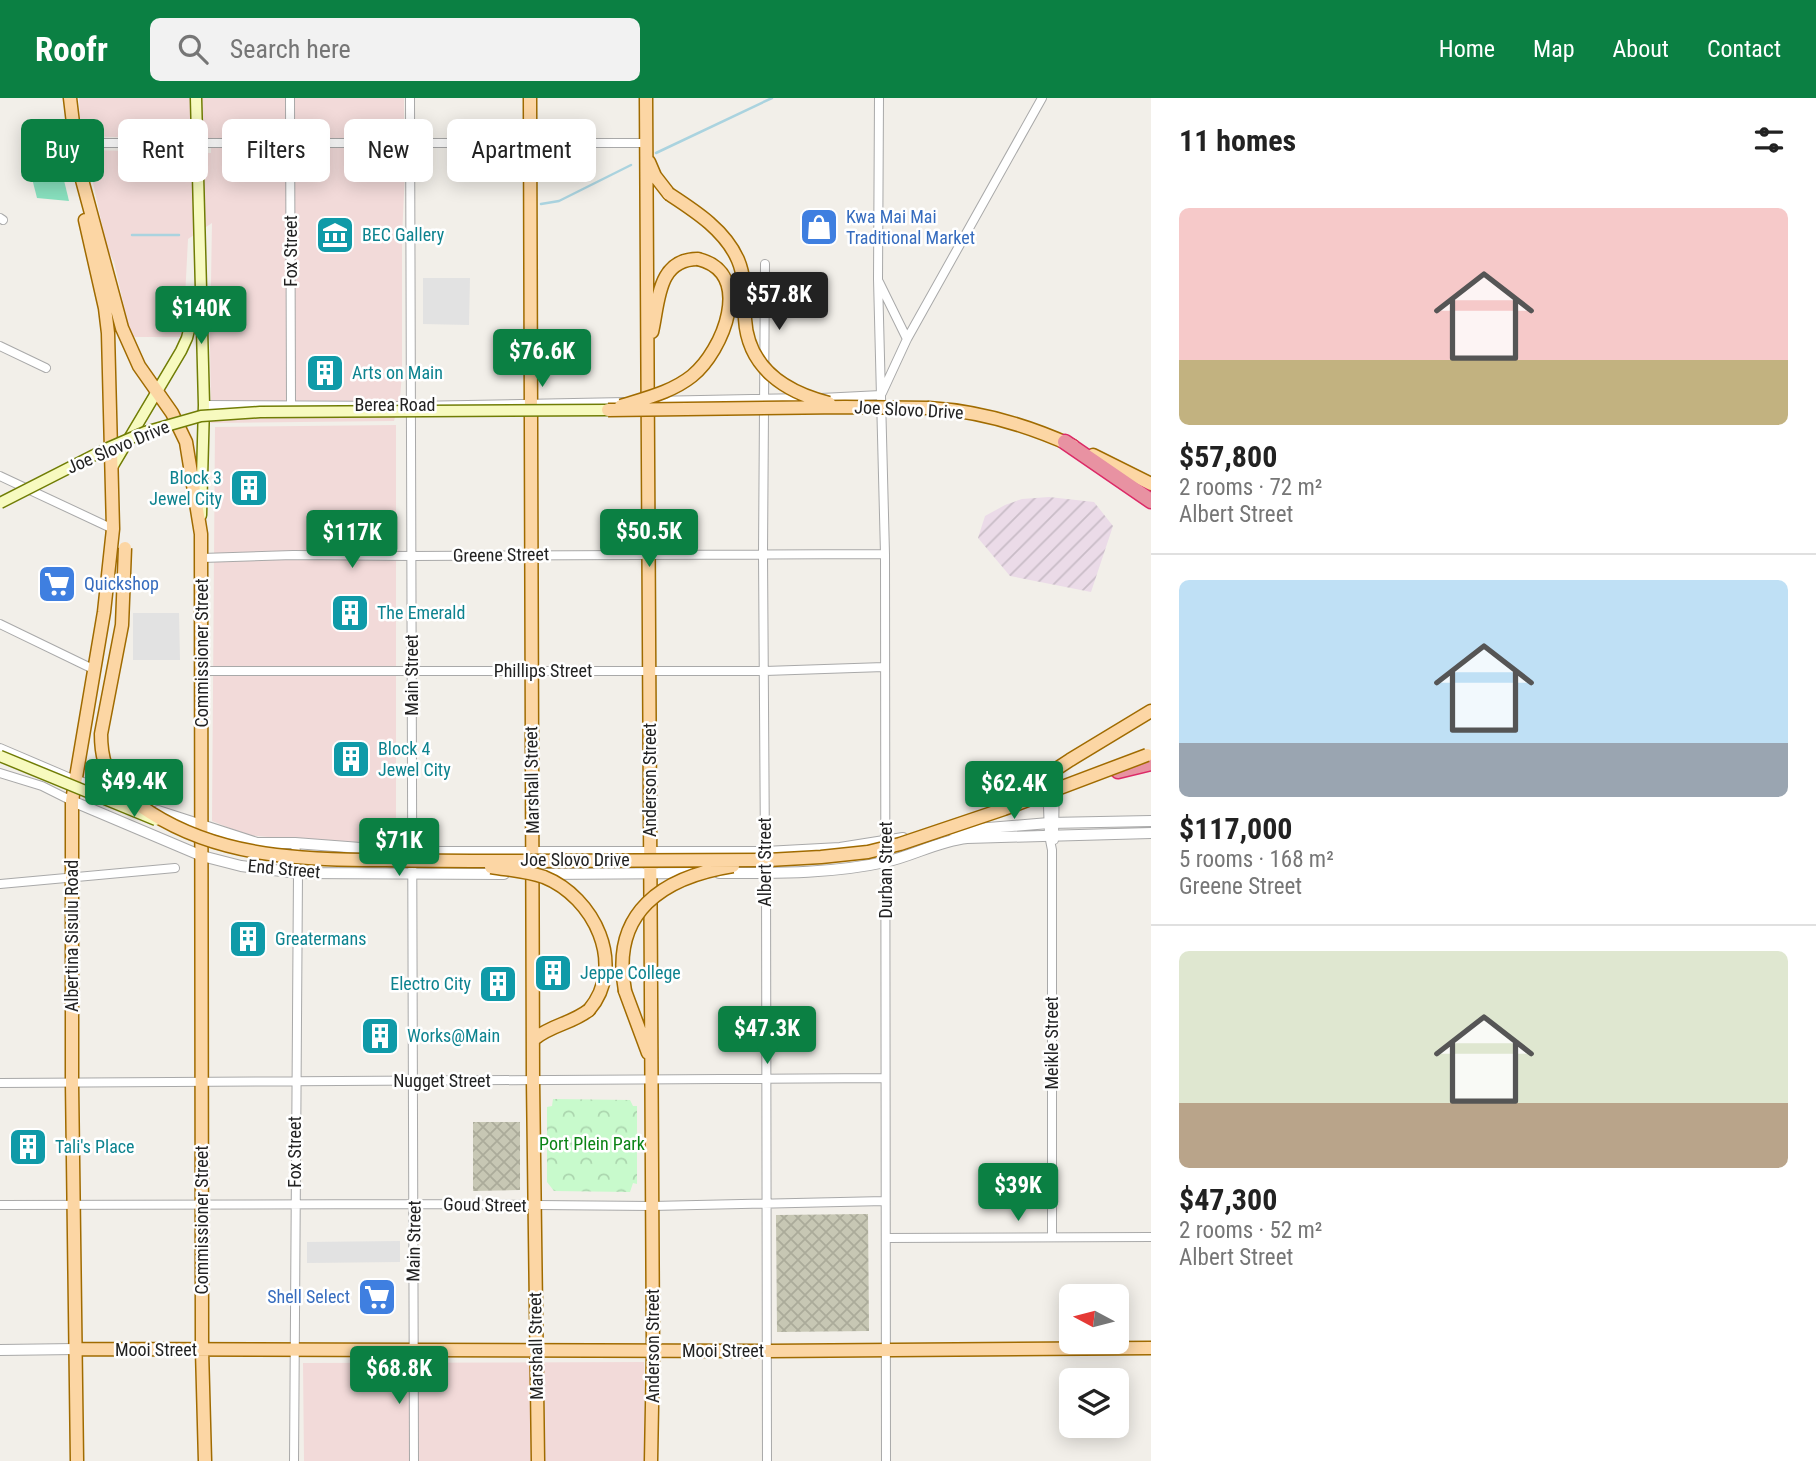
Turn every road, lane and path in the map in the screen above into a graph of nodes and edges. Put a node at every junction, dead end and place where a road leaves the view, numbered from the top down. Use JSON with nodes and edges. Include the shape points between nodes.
{"nodes":[{"id":1,"x":70,"y":98,"type":"edge"},
{"id":2,"x":196,"y":98,"type":"edge"},
{"id":3,"x":290,"y":98,"type":"edge"},
{"id":4,"x":410,"y":98,"type":"edge"},
{"id":5,"x":530,"y":98,"type":"edge"},
{"id":6,"x":646,"y":98,"type":"edge"},
{"id":7,"x":879,"y":98,"type":"edge"},
{"id":8,"x":1042,"y":98,"type":"edge"},
{"id":9,"x":72,"y":119,"type":"edge"},
{"id":10,"x":196,"y":119,"type":"edge"},
{"id":11,"x":290,"y":119,"type":"edge"},
{"id":12,"x":410,"y":119,"type":"edge"},
{"id":13,"x":530,"y":119,"type":"edge"},
{"id":14,"x":596,"y":146,"type":"edge"},
{"id":15,"x":646,"y":147,"type":"junction"},
{"id":16,"x":78,"y":182,"type":"edge"},
{"id":17,"x":83,"y":182,"type":"edge"},
{"id":18,"x":197,"y":182,"type":"edge"},
{"id":19,"x":290,"y":182,"type":"edge"},
{"id":20,"x":410,"y":182,"type":"edge"},
{"id":21,"x":529,"y":182,"type":"edge"},
{"id":22,"x":765,"y":264,"type":"dead end"},
{"id":23,"x":878,"y":279,"type":"junction"},
{"id":24,"x":200,"y":282,"type":"junction"},
{"id":25,"x":907,"y":340,"type":"junction"},
{"id":26,"x":0,"y":346,"type":"edge"},
{"id":27,"x":648,"y":353,"type":"junction"},
{"id":28,"x":46,"y":368,"type":"dead end"},
{"id":29,"x":157,"y":392,"type":"junction"},
{"id":30,"x":881,"y":395,"type":"junction"},
{"id":31,"x":764,"y":400,"type":"junction"},
{"id":32,"x":647,"y":401,"type":"junction"},
{"id":33,"x":531,"y":404,"type":"junction"},
{"id":34,"x":204,"y":405,"type":"junction"},
{"id":35,"x":291,"y":405,"type":"junction"},
{"id":36,"x":411,"y":406,"type":"junction"},
{"id":37,"x":845,"y":407,"type":"junction"},
{"id":38,"x":608,"y":410,"type":"junction"},
{"id":39,"x":1065,"y":442,"type":"junction"},
{"id":40,"x":111,"y":470,"type":"junction"},
{"id":41,"x":0,"y":476,"type":"edge"},
{"id":42,"x":1151,"y":484,"type":"edge"},
{"id":43,"x":1151,"y":500,"type":"edge"},
{"id":44,"x":0,"y":503,"type":"edge"},
{"id":45,"x":113,"y":529,"type":"junction"},
{"id":46,"x":201,"y":534,"type":"junction"},
{"id":47,"x":530,"y":554,"type":"junction"},
{"id":48,"x":763,"y":554,"type":"junction"},
{"id":49,"x":885,"y":554,"type":"junction"},
{"id":50,"x":648,"y":555,"type":"junction"},
{"id":51,"x":412,"y":556,"type":"junction"},
{"id":52,"x":202,"y":558,"type":"junction"},
{"id":53,"x":0,"y":624,"type":"edge"},
{"id":54,"x":884,"y":667,"type":"junction"},
{"id":55,"x":93,"y":669,"type":"junction"},
{"id":56,"x":649,"y":670,"type":"junction"},
{"id":57,"x":202,"y":671,"type":"junction"},
{"id":58,"x":412,"y":671,"type":"junction"},
{"id":59,"x":765,"y":671,"type":"junction"},
{"id":60,"x":531,"y":672,"type":"junction"},
{"id":61,"x":1151,"y":711,"type":"edge"},
{"id":62,"x":0,"y":748,"type":"edge"},
{"id":63,"x":0,"y":756,"type":"edge"},
{"id":64,"x":1150,"y":757,"type":"edge"},
{"id":65,"x":0,"y":772,"type":"edge"},
{"id":66,"x":1051,"y":773,"type":"junction"},
{"id":67,"x":75,"y":780,"type":"junction"},
{"id":68,"x":1073,"y":783,"type":"joint"},
{"id":69,"x":72,"y":801,"type":"junction"},
{"id":70,"x":1151,"y":821,"type":"edge"},
{"id":71,"x":1052,"y":823,"type":"junction"},
{"id":72,"x":202,"y":828,"type":"junction"},
{"id":73,"x":968,"y":828,"type":"junction"},
{"id":74,"x":1151,"y":833,"type":"edge"},
{"id":75,"x":190,"y":835,"type":"junction"},
{"id":76,"x":1052,"y":835,"type":"junction"},
{"id":77,"x":886,"y":841,"type":"junction"},
{"id":78,"x":295,"y":843,"type":"junction"},
{"id":79,"x":413,"y":852,"type":"junction"},
{"id":80,"x":534,"y":852,"type":"junction"},
{"id":81,"x":650,"y":852,"type":"junction"},
{"id":82,"x":202,"y":856,"type":"junction"},
{"id":83,"x":438,"y":861,"type":"junction"},
{"id":84,"x":766,"y":862,"type":"junction"},
{"id":85,"x":886,"y":862,"type":"junction"},
{"id":86,"x":175,"y":868,"type":"dead end"},
{"id":87,"x":298,"y":873,"type":"junction"},
{"id":88,"x":413,"y":873,"type":"junction"},
{"id":89,"x":650,"y":873,"type":"junction"},
{"id":90,"x":534,"y":874,"type":"junction"},
{"id":91,"x":72,"y":877,"type":"junction"},
{"id":92,"x":0,"y":884,"type":"edge"},
{"id":93,"x":534,"y":1040,"type":"junction"},
{"id":94,"x":650,"y":1058,"type":"junction"},
{"id":95,"x":884,"y":1078,"type":"junction"},
{"id":96,"x":651,"y":1080,"type":"junction"},
{"id":97,"x":765,"y":1080,"type":"junction"},
{"id":98,"x":415,"y":1081,"type":"junction"},
{"id":99,"x":533,"y":1081,"type":"junction"},
{"id":100,"x":201,"y":1082,"type":"junction"},
{"id":101,"x":295,"y":1082,"type":"junction"},
{"id":102,"x":0,"y":1083,"type":"edge"},
{"id":103,"x":72,"y":1083,"type":"junction"},
{"id":104,"x":885,"y":1201,"type":"junction"},
{"id":105,"x":202,"y":1204,"type":"junction"},
{"id":106,"x":295,"y":1204,"type":"junction"},
{"id":107,"x":415,"y":1204,"type":"junction"},
{"id":108,"x":0,"y":1205,"type":"edge"},
{"id":109,"x":74,"y":1205,"type":"junction"},
{"id":110,"x":534,"y":1205,"type":"junction"},
{"id":111,"x":767,"y":1205,"type":"junction"},
{"id":112,"x":652,"y":1206,"type":"junction"},
{"id":113,"x":1052,"y":1237,"type":"junction"},
{"id":114,"x":1151,"y":1237,"type":"edge"},
{"id":115,"x":886,"y":1238,"type":"junction"},
{"id":116,"x":1151,"y":1348,"type":"edge"},
{"id":117,"x":76,"y":1349,"type":"junction"},
{"id":118,"x":295,"y":1349,"type":"junction"},
{"id":119,"x":885,"y":1349,"type":"junction"},
{"id":120,"x":0,"y":1350,"type":"edge"},
{"id":121,"x":202,"y":1350,"type":"junction"},
{"id":122,"x":413,"y":1350,"type":"junction"},
{"id":123,"x":537,"y":1350,"type":"junction"},
{"id":124,"x":653,"y":1351,"type":"junction"},
{"id":125,"x":769,"y":1351,"type":"junction"},
{"id":126,"x":76,"y":1461,"type":"edge"},
{"id":127,"x":205,"y":1461,"type":"edge"},
{"id":128,"x":294,"y":1461,"type":"edge"},
{"id":129,"x":414,"y":1461,"type":"edge"},
{"id":130,"x":538,"y":1461,"type":"edge"},
{"id":131,"x":652,"y":1461,"type":"edge"},
{"id":132,"x":767,"y":1461,"type":"edge"},
{"id":133,"x":886,"y":1461,"type":"edge"}],
"edges":[{"from":1,"to":9,"type":"main road","name":"Albertina Sisulu Road"},
{"from":2,"to":10,"type":"main road","name":"Commissioner Street"},
{"from":3,"to":11,"type":"street","name":"Fox Street"},
{"from":4,"to":12,"type":"street","name":"Main Street"},
{"from":5,"to":13,"type":"main road","name":"Marshall Street"},
{"from":6,"to":15,"type":"main road","name":"Anderson Street"},
{"from":7,"to":23,"type":"street","name":"Durban Street"},
{"from":8,"to":25,"type":"street"},
{"from":14,"to":15,"type":"street"},
{"from":15,"to":27,"type":"main road","name":"Anderson Street"},
{"from":15,"to":37,"type":"main road","bridge":true,"via":[[655,176],[669,194],[710,223],[738,260],[747,335],[764,369],[797,393]]},
{"from":16,"to":40,"type":"main road","name":"Albertina Sisulu Road","via":[[105,308]]},
{"from":17,"to":29,"type":"main road","name":"Albertina Sisulu Road","via":[[122,328]]},
{"from":18,"to":24,"type":"main road","name":"Commissioner Street"},
{"from":19,"to":35,"type":"street","name":"Fox Street"},
{"from":20,"to":36,"type":"street","name":"Main Street"},
{"from":21,"to":33,"type":"main road","name":"Marshall Street"},
{"from":22,"to":31,"type":"street","name":"Albert Street"},
{"from":23,"to":25,"type":"street","name":"Durban Street"},
{"from":23,"to":30,"type":"street","name":"Durban Street"},
{"from":24,"to":29,"type":"main road","via":[[187,338]]},
{"from":24,"to":34,"type":"main road","name":"Commissioner Street"},
{"from":25,"to":30,"type":"street"},
{"from":26,"to":28,"type":"street"},
{"from":27,"to":32,"type":"main road","name":"Anderson Street"},
{"from":27,"to":38,"type":"main road","bridge":true,"via":[[667,272],[681,261],[698,259],[713,265],[728,290],[727,320],[714,351],[682,383]]},
{"from":29,"to":40,"type":"main road"},
{"from":29,"to":46,"type":"main road","name":"Albertina Sisulu Road","via":[[186,442]]},
{"from":30,"to":31,"type":"street","name":"Berea Road"},
{"from":30,"to":49,"type":"street","name":"Durban Street"},
{"from":31,"to":32,"type":"street","name":"Berea Road"},
{"from":31,"to":48,"type":"street","name":"Albert Street"},
{"from":32,"to":33,"type":"street","name":"Berea Road"},
{"from":32,"to":50,"type":"main road","name":"Anderson Street"},
{"from":33,"to":36,"type":"street","name":"Berea Road"},
{"from":33,"to":47,"type":"main road","name":"Marshall Street"},
{"from":34,"to":35,"type":"street","name":"Berea Road"},
{"from":34,"to":46,"type":"main road","name":"Commissioner Street"},
{"from":35,"to":36,"type":"street","name":"Berea Road"},
{"from":36,"to":51,"type":"street","name":"Main Street"},
{"from":37,"to":38,"type":"main road","name":"Joe Slovo Drive","bridge":true},
{"from":37,"to":39,"type":"main road","name":"Joe Slovo Drive","bridge":true,"via":[[955,410],[1003,420]]},
{"from":38,"to":44,"type":"main road","name":"Joe Slovo Drive","bridge":true,"via":[[201,416],[133,437]]},
{"from":39,"to":42,"type":"main road","name":"Joe Slovo Drive"},
{"from":39,"to":43,"type":"highway"},
{"from":40,"to":45,"type":"main road","name":"Albertina Sisulu Road"},
{"from":41,"to":45,"type":"street"},
{"from":45,"to":55,"type":"main road","name":"Albertina Sisulu Road"},
{"from":45,"to":75,"type":"main road","bridge":true,"via":[[122,536],[125,548],[122,625],[101,734],[103,761],[122,792]]},
{"from":46,"to":52,"type":"main road","name":"Commissioner Street"},
{"from":47,"to":50,"type":"street","name":"Greene Street"},
{"from":47,"to":51,"type":"street","name":"Greene Street"},
{"from":47,"to":60,"type":"main road","name":"Marshall Street"},
{"from":48,"to":49,"type":"street","name":"Greene Street"},
{"from":48,"to":50,"type":"street","name":"Greene Street"},
{"from":48,"to":59,"type":"street","name":"Albert Street"},
{"from":49,"to":54,"type":"street","name":"Durban Street"},
{"from":50,"to":56,"type":"main road","name":"Anderson Street"},
{"from":51,"to":52,"type":"street","name":"Greene Street"},
{"from":51,"to":58,"type":"street","name":"Main Street"},
{"from":52,"to":57,"type":"main road","name":"Commissioner Street"},
{"from":53,"to":55,"type":"street"},
{"from":54,"to":59,"type":"street","name":"Phillips Street"},
{"from":54,"to":77,"type":"street","name":"Durban Street"},
{"from":55,"to":67,"type":"main road","name":"Albertina Sisulu Road"},
{"from":56,"to":59,"type":"street","name":"Phillips Street"},
{"from":56,"to":60,"type":"street","name":"Phillips Street"},
{"from":56,"to":81,"type":"main road","name":"Anderson Street"},
{"from":57,"to":58,"type":"street","name":"Phillips Street"},
{"from":57,"to":72,"type":"main road","name":"Commissioner Street"},
{"from":58,"to":60,"type":"street","name":"Phillips Street"},
{"from":58,"to":79,"type":"street","name":"Main Street"},
{"from":59,"to":84,"type":"street","name":"Albert Street"},
{"from":60,"to":80,"type":"main road","name":"Marshall Street"},
{"from":61,"to":66,"type":"main road"},
{"from":62,"to":67,"type":"street"},
{"from":63,"to":75,"type":"main road","name":"Joe Slovo Drive","bridge":true},
{"from":64,"to":68,"type":"highway","bridge":true},
{"from":65,"to":69,"type":"street"},
{"from":66,"to":71,"type":"street","name":"Meikle Street"},
{"from":66,"to":73,"type":"main road"},
{"from":67,"to":69,"type":"main road","name":"Albertina Sisulu Road"},
{"from":67,"to":72,"type":"street","name":"End Street"},
{"from":68,"to":84,"type":"main road","name":"Joe Slovo Drive","bridge":true,"via":[[900,844],[867,852]]},
{"from":69,"to":82,"type":"street","name":"End Street"},
{"from":69,"to":91,"type":"main road","name":"Albertina Sisulu Road"},
{"from":70,"to":71,"type":"street","name":"End Street"},
{"from":71,"to":73,"type":"street","name":"End Street"},
{"from":71,"to":76,"type":"street","name":"Meikle Street"},
{"from":72,"to":78,"type":"street","name":"End Street","via":[[257,844]]},
{"from":72,"to":82,"type":"main road","name":"Commissioner Street"},
{"from":73,"to":77,"type":"street","name":"End Street"},
{"from":74,"to":76,"type":"street","name":"End Street"},
{"from":75,"to":83,"type":"main road","name":"Joe Slovo Drive","bridge":true,"via":[[291,858]]},
{"from":76,"to":85,"type":"street","name":"End Street","via":[[952,840]]},
{"from":76,"to":113,"type":"street","name":"Meikle Street"},
{"from":77,"to":84,"type":"street","name":"End Street"},
{"from":77,"to":85,"type":"street","name":"Durban Street"},
{"from":78,"to":79,"type":"street","name":"End Street"},
{"from":78,"to":87,"type":"street","name":"Fox Street"},
{"from":79,"to":80,"type":"street","name":"End Street"},
{"from":79,"to":88,"type":"street","name":"Main Street"},
{"from":80,"to":81,"type":"street","name":"End Street"},
{"from":80,"to":90,"type":"main road","name":"Marshall Street"},
{"from":81,"to":84,"type":"street","name":"End Street"},
{"from":81,"to":89,"type":"main road","name":"Anderson Street"},
{"from":82,"to":87,"type":"street","name":"End Street"},
{"from":82,"to":100,"type":"main road","name":"Commissioner Street"},
{"from":83,"to":84,"type":"main road","name":"Joe Slovo Drive","bridge":true},
{"from":83,"to":93,"type":"main road","bridge":true,"via":[[532,873],[555,883],[579,902],[598,928],[606,957],[596,1002],[576,1019],[547,1029]]},
{"from":84,"to":85,"type":"street","name":"End Street","via":[[830,870]]},
{"from":84,"to":89,"type":"street","name":"End Street"},
{"from":84,"to":94,"type":"main road","bridge":true,"via":[[680,879],[653,897],[634,922],[623,950],[625,991]]},
{"from":84,"to":97,"type":"street","name":"Albert Street"},
{"from":85,"to":95,"type":"street","name":"Durban Street"},
{"from":86,"to":91,"type":"street"},
{"from":87,"to":88,"type":"street","name":"End Street"},
{"from":87,"to":101,"type":"street","name":"Fox Street"},
{"from":88,"to":90,"type":"street","name":"End Street"},
{"from":88,"to":98,"type":"street","name":"Main Street"},
{"from":89,"to":90,"type":"street","name":"End Street"},
{"from":89,"to":94,"type":"main road","name":"Anderson Street"},
{"from":90,"to":93,"type":"main road","name":"Marshall Street"},
{"from":91,"to":92,"type":"street"},
{"from":91,"to":103,"type":"main road","name":"Albertina Sisulu Road"},
{"from":93,"to":99,"type":"main road","name":"Marshall Street"},
{"from":94,"to":96,"type":"main road","name":"Anderson Street"},
{"from":95,"to":97,"type":"street","name":"Nugget Street"},
{"from":95,"to":104,"type":"street","name":"Durban Street"},
{"from":96,"to":97,"type":"street","name":"Nugget Street"},
{"from":96,"to":99,"type":"street","name":"Nugget Street"},
{"from":96,"to":112,"type":"main road","name":"Anderson Street"},
{"from":97,"to":111,"type":"street","name":"Albert Street"},
{"from":98,"to":99,"type":"street","name":"Nugget Street"},
{"from":98,"to":101,"type":"street","name":"Nugget Street"},
{"from":98,"to":107,"type":"street","name":"Main Street"},
{"from":99,"to":110,"type":"main road","name":"Marshall Street"},
{"from":100,"to":101,"type":"street","name":"Nugget Street"},
{"from":100,"to":103,"type":"street","name":"Nugget Street"},
{"from":100,"to":105,"type":"main road","name":"Commissioner Street"},
{"from":101,"to":106,"type":"street","name":"Fox Street"},
{"from":102,"to":103,"type":"street","name":"Nugget Street"},
{"from":103,"to":109,"type":"main road","name":"Albertina Sisulu Road"},
{"from":104,"to":111,"type":"street","name":"Goud Street"},
{"from":104,"to":115,"type":"street","name":"Durban Street"},
{"from":105,"to":106,"type":"street","name":"Goud Street"},
{"from":105,"to":109,"type":"street","name":"Goud Street"},
{"from":105,"to":121,"type":"main road","name":"Commissioner Street"},
{"from":106,"to":107,"type":"street","name":"Goud Street"},
{"from":106,"to":118,"type":"street","name":"Fox Street"},
{"from":107,"to":110,"type":"street","name":"Goud Street"},
{"from":107,"to":122,"type":"street","name":"Main Street"},
{"from":108,"to":109,"type":"street","name":"Goud Street"},
{"from":109,"to":117,"type":"main road","name":"Albertina Sisulu Road"},
{"from":110,"to":112,"type":"street","name":"Goud Street"},
{"from":110,"to":123,"type":"main road","name":"Marshall Street"},
{"from":111,"to":112,"type":"street","name":"Goud Street"},
{"from":111,"to":125,"type":"street","name":"Albert Street"},
{"from":112,"to":124,"type":"main road","name":"Anderson Street"},
{"from":113,"to":114,"type":"street"},
{"from":113,"to":115,"type":"street"},
{"from":115,"to":119,"type":"street","name":"Durban Street"},
{"from":116,"to":119,"type":"main road","name":"Mooi Street"},
{"from":117,"to":120,"type":"street","name":"Mooi Street"},
{"from":117,"to":121,"type":"main road","name":"Mooi Street"},
{"from":117,"to":126,"type":"main road","name":"Albertina Sisulu Road"},
{"from":118,"to":121,"type":"main road","name":"Mooi Street"},
{"from":118,"to":122,"type":"main road","name":"Mooi Street"},
{"from":118,"to":128,"type":"street","name":"Fox Street"},
{"from":119,"to":125,"type":"main road","name":"Mooi Street"},
{"from":119,"to":133,"type":"street","name":"Durban Street"},
{"from":121,"to":127,"type":"main road","name":"Commissioner Street"},
{"from":122,"to":123,"type":"main road","name":"Mooi Street"},
{"from":122,"to":129,"type":"street","name":"Main Street"},
{"from":123,"to":124,"type":"main road","name":"Mooi Street"},
{"from":123,"to":130,"type":"main road","name":"Marshall Street"},
{"from":124,"to":125,"type":"main road","name":"Mooi Street"},
{"from":124,"to":131,"type":"main road","name":"Anderson Street"},
{"from":125,"to":132,"type":"street","name":"Albert Street"}]}
